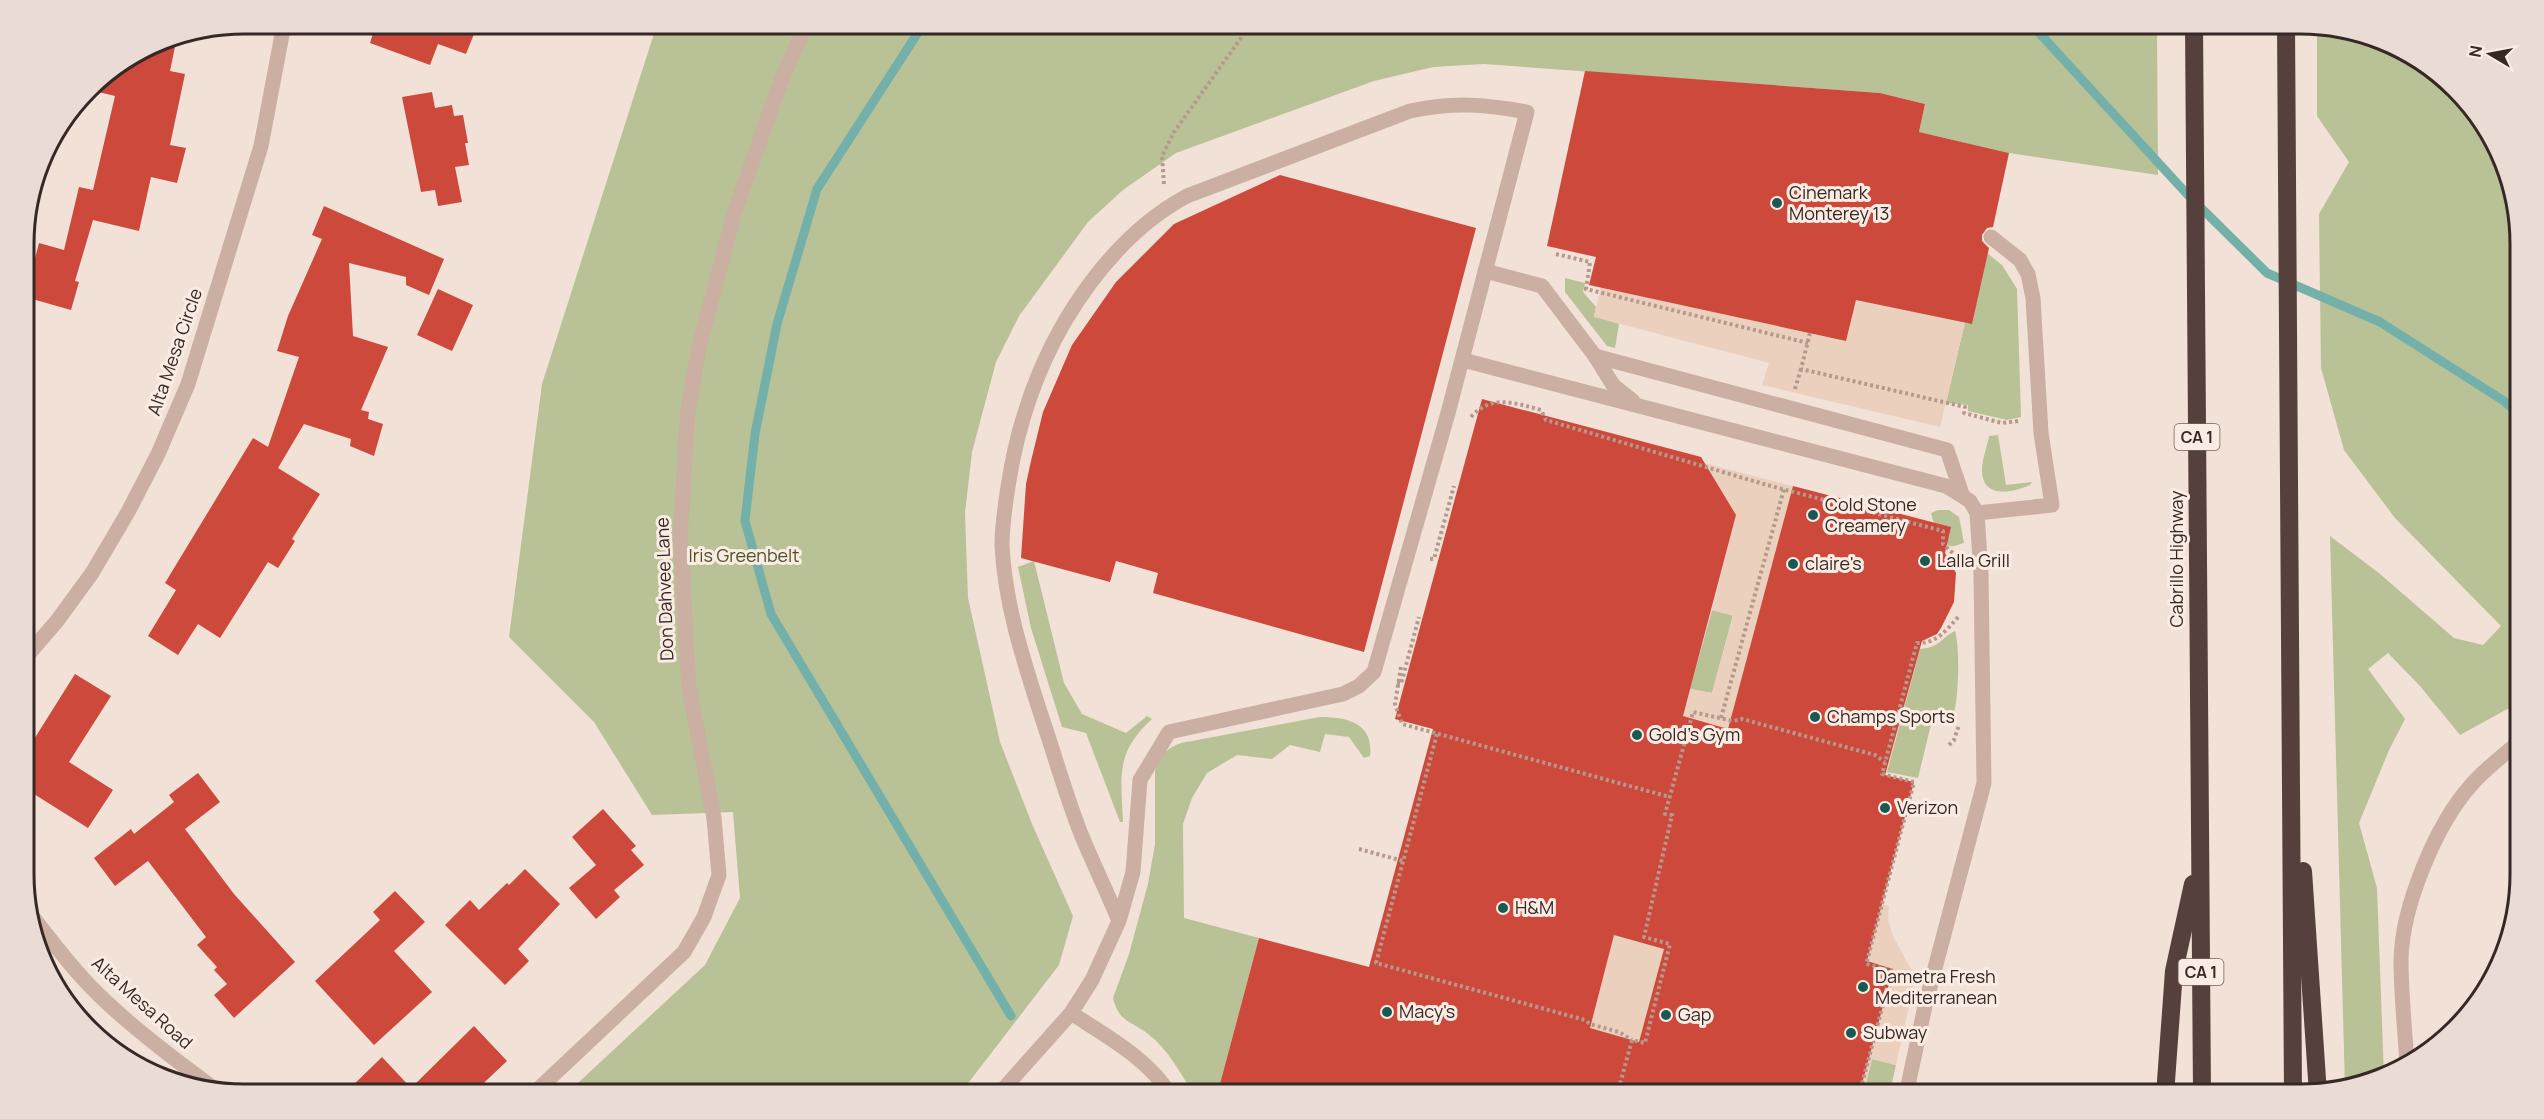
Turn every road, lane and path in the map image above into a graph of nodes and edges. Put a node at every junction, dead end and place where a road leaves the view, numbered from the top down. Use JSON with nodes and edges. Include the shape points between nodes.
{"nodes":[{"id":1,"x":282,"y":34,"type":"edge"},
{"id":2,"x":802,"y":34,"type":"edge"},
{"id":3,"x":1244,"y":34,"type":"edge"},
{"id":4,"x":2194,"y":34,"type":"edge"},
{"id":5,"x":2286,"y":34,"type":"edge"},
{"id":6,"x":1170,"y":205,"type":"junction"},
{"id":7,"x":1991,"y":237,"type":"dead end"},
{"id":8,"x":1557,"y":254,"type":"dead end"},
{"id":9,"x":1485,"y":271,"type":"junction"},
{"id":10,"x":1810,"y":333,"type":"dead end"},
{"id":11,"x":1808,"y":343,"type":"junction"},
{"id":12,"x":1595,"y":356,"type":"junction"},
{"id":13,"x":1463,"y":360,"type":"junction"},
{"id":14,"x":1801,"y":369,"type":"junction"},
{"id":15,"x":1794,"y":393,"type":"dead end"},
{"id":16,"x":1638,"y":405,"type":"junction"},
{"id":17,"x":2040,"y":418,"type":"junction"},
{"id":18,"x":1466,"y":423,"type":"dead end"},
{"id":19,"x":1784,"y":489,"type":"junction"},
{"id":20,"x":1962,"y":494,"type":"junction"},
{"id":21,"x":1977,"y":513,"type":"junction"},
{"id":22,"x":1434,"y":559,"type":"dead end"},
{"id":23,"x":1962,"y":564,"type":"dead end"},
{"id":24,"x":1427,"y":570,"type":"dead end"},
{"id":25,"x":1961,"y":604,"type":"dead end"},
{"id":26,"x":1961,"y":614,"type":"junction"},
{"id":27,"x":1417,"y":616,"type":"dead end"},
{"id":28,"x":1961,"y":630,"type":"dead end"},
{"id":29,"x":34,"y":647,"type":"edge"},
{"id":30,"x":2291,"y":696,"type":"junction"},
{"id":31,"x":1720,"y":718,"type":"junction"},
{"id":32,"x":1960,"y":718,"type":"dead end"},
{"id":33,"x":1437,"y":734,"type":"junction"},
{"id":34,"x":1949,"y":745,"type":"dead end"},
{"id":35,"x":2510,"y":750,"type":"edge"},
{"id":36,"x":1885,"y":762,"type":"junction"},
{"id":37,"x":1670,"y":797,"type":"junction"},
{"id":38,"x":1359,"y":849,"type":"dead end"},
{"id":39,"x":2200,"y":850,"type":"junction"},
{"id":40,"x":1403,"y":861,"type":"junction"},
{"id":41,"x":1119,"y":921,"type":"junction"},
{"id":42,"x":42,"y":930,"type":"edge"},
{"id":43,"x":1071,"y":1013,"type":"junction"},
{"id":44,"x":1632,"y":1040,"type":"junction"},
{"id":45,"x":2406,"y":1055,"type":"edge"},
{"id":46,"x":203,"y":1080,"type":"edge"},
{"id":47,"x":2318,"y":1083,"type":"edge"},
{"id":48,"x":544,"y":1084,"type":"edge"},
{"id":49,"x":1008,"y":1084,"type":"edge"},
{"id":50,"x":1161,"y":1084,"type":"edge"},
{"id":51,"x":1620,"y":1084,"type":"edge"},
{"id":52,"x":1862,"y":1084,"type":"edge"},
{"id":53,"x":1908,"y":1084,"type":"edge"},
{"id":54,"x":2166,"y":1084,"type":"edge"},
{"id":55,"x":2202,"y":1084,"type":"edge"},
{"id":56,"x":2293,"y":1084,"type":"edge"}],
"edges":[{"from":1,"to":29,"type":"street","name":"Alta Mesa Circle","via":[[261,146],[188,384],[158,454],[93,573]]},
{"from":2,"to":48,"type":"street","name":"Don Dahvee Lane","via":[[734,214],[699,347],[688,410],[680,536],[689,688],[714,818],[719,875],[704,917],[684,952]]},
{"from":3,"to":6,"type":"path","via":[[1174,132],[1162,156],[1163,183]]},
{"from":4,"to":39,"type":"highway","name":"Cabrillo Highway","number":"CA 1"},
{"from":5,"to":30,"type":"highway"},
{"from":6,"to":9,"type":"street","via":[[1410,111],[1465,104],[1527,112]]},
{"from":6,"to":41,"type":"street","via":[[1123,244],[1098,273],[1053,342],[1025,406],[1016,441],[1002,543],[1008,597],[1028,674],[1081,833]]},
{"from":7,"to":17,"type":"street","via":[[2020,260],[2028,274]]},
{"from":8,"to":11,"type":"path","via":[[1590,262],[1586,290]]},
{"from":9,"to":12,"type":"street","via":[[1542,286]]},
{"from":9,"to":13,"type":"street"},
{"from":10,"to":11,"type":"path"},
{"from":11,"to":14,"type":"path"},
{"from":12,"to":16,"type":"street","via":[[1614,384]]},
{"from":12,"to":20,"type":"street","via":[[1947,450]]},
{"from":13,"to":16,"type":"street"},
{"from":13,"to":41,"type":"street","via":[[1374,672],[1343,694],[1169,732],[1140,780],[1133,872]]},
{"from":14,"to":15,"type":"path"},
{"from":14,"to":17,"type":"path","via":[[1965,407],[1964,413],[2002,423]]},
{"from":16,"to":20,"type":"street","via":[[1930,482]]},
{"from":17,"to":21,"type":"street","via":[[2052,505]]},
{"from":18,"to":19,"type":"path","via":[[1479,408],[1503,400],[1541,410],[1546,420]]},
{"from":19,"to":23,"type":"path","via":[[1943,531],[1943,544]]},
{"from":19,"to":31,"type":"path"},
{"from":20,"to":21,"type":"street"},
{"from":21,"to":53,"type":"street","via":[[1984,783]]},
{"from":22,"to":24,"type":"path","via":[[1452,486]]},
{"from":25,"to":26,"type":"path"},
{"from":26,"to":28,"type":"path"},
{"from":26,"to":36,"type":"path","via":[[1937,639],[1917,644]]},
{"from":27,"to":33,"type":"path","via":[[1397,683],[1395,704],[1402,724]]},
{"from":30,"to":47,"type":"highway"},
{"from":30,"to":56,"type":"highway"},
{"from":31,"to":36,"type":"path","via":[[1742,719],[1875,755]]},
{"from":31,"to":37,"type":"path","via":[[1693,712]]},
{"from":32,"to":34,"type":"path"},
{"from":33,"to":37,"type":"path"},
{"from":33,"to":40,"type":"path"},
{"from":35,"to":45,"type":"street","via":[[2472,783],[2450,811],[2412,895],[2401,958]]},
{"from":36,"to":52,"type":"path","via":[[1882,774],[1914,782],[1866,964],[1890,970]]},
{"from":37,"to":44,"type":"path","via":[[1665,814],[1672,815],[1644,937],[1670,944],[1645,1043]]},
{"from":38,"to":40,"type":"path"},
{"from":39,"to":54,"type":"highway","via":[[2174,971]]},
{"from":39,"to":55,"type":"highway","name":"Cabrillo Highway","number":"CA 1"},
{"from":40,"to":44,"type":"path","via":[[1376,963],[1585,1020]]},
{"from":41,"to":43,"type":"street","via":[[1092,980]]},
{"from":42,"to":46,"type":"street","name":"Alta Mesa Road","via":[[99,995]]},
{"from":43,"to":49,"type":"street"},
{"from":43,"to":50,"type":"street","via":[[1127,1050]]},
{"from":44,"to":51,"type":"path"}]}
